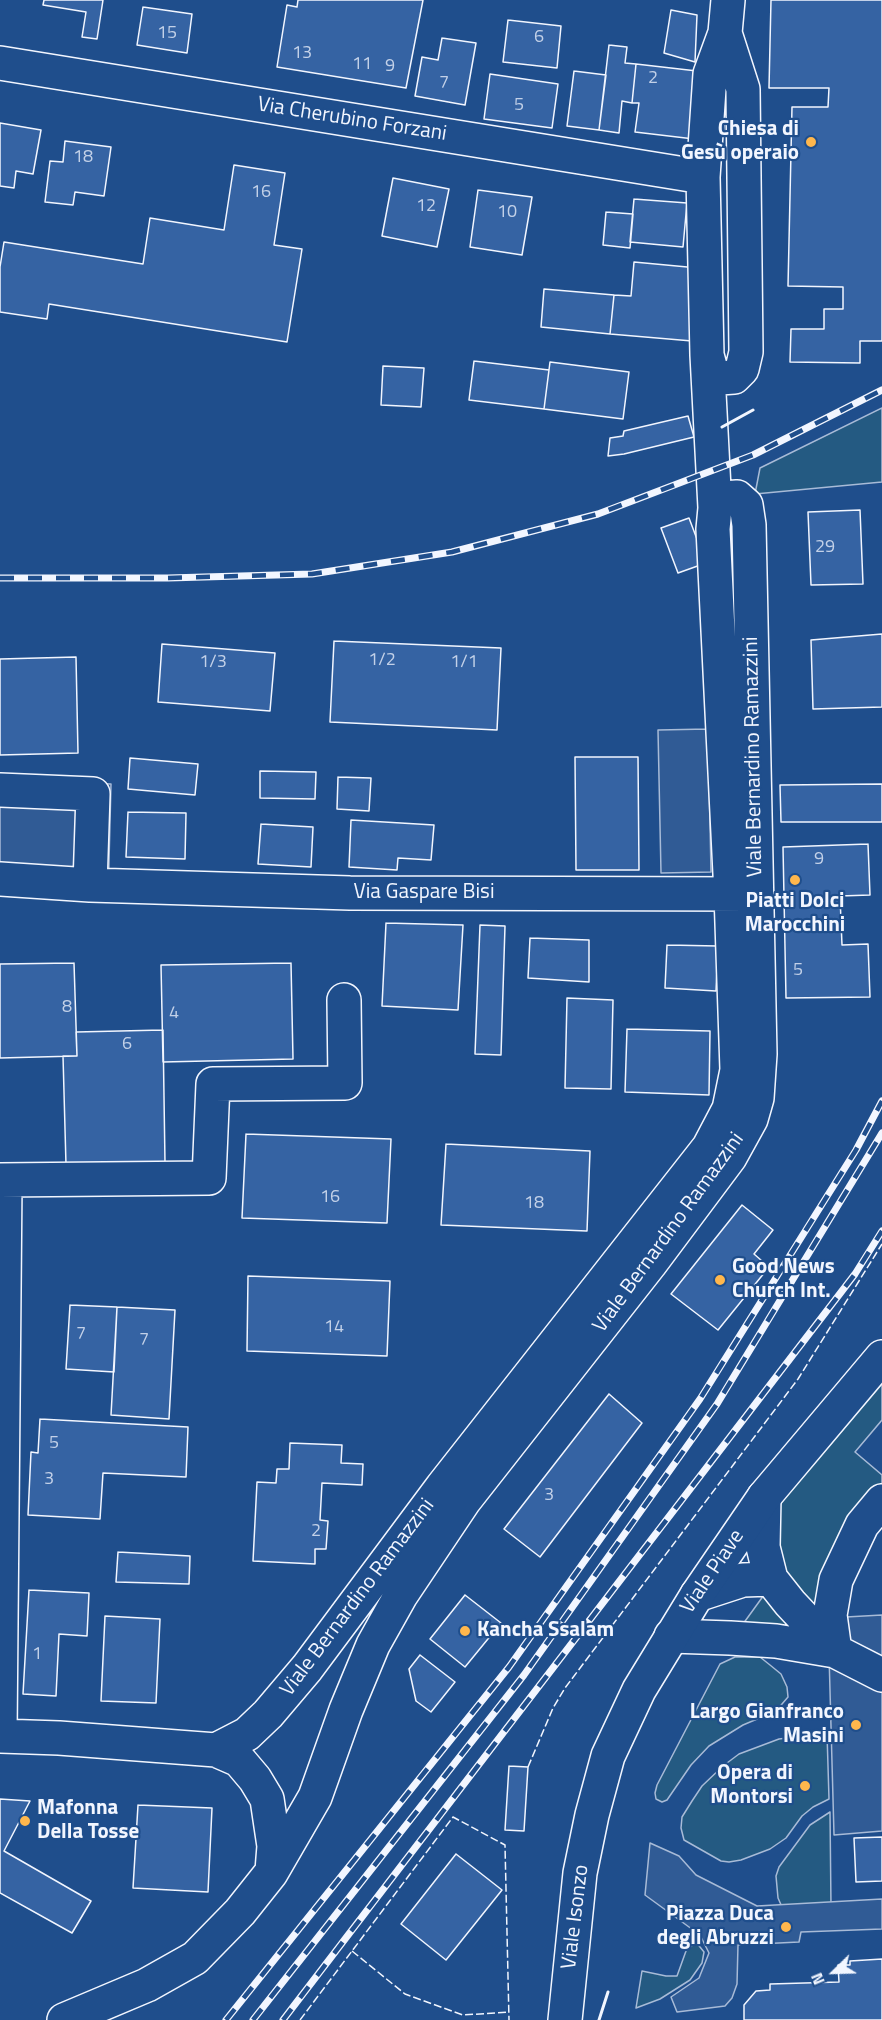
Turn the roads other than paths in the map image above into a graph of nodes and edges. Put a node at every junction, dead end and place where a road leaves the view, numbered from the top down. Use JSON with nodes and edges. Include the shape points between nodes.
{"nodes":[{"id":1,"x":721,"y":10,"type":"edge"},
{"id":2,"x":0,"y":63,"type":"edge"},
{"id":3,"x":703,"y":177,"type":"junction"},
{"id":4,"x":707,"y":355,"type":"junction"},
{"id":5,"x":0,"y":790,"type":"edge"},
{"id":6,"x":0,"y":879,"type":"edge"},
{"id":7,"x":90,"y":885,"type":"junction"},
{"id":8,"x":744,"y":894,"type":"junction"},
{"id":9,"x":344,"y":1000,"type":"dead end"},
{"id":10,"x":3,"y":1180,"type":"edge"},
{"id":11,"x":2,"y":1258,"type":"edge"},
{"id":12,"x":2,"y":1332,"type":"edge"},
{"id":13,"x":882,"y":1357,"type":"edge"},
{"id":14,"x":764,"y":1497,"type":"junction"},
{"id":15,"x":882,"y":1501,"type":"edge"},
{"id":16,"x":771,"y":1579,"type":"junction"},
{"id":17,"x":697,"y":1595,"type":"junction"},
{"id":18,"x":671,"y":1636,"type":"junction"},
{"id":19,"x":835,"y":1651,"type":"junction"},
{"id":20,"x":882,"y":1675,"type":"edge"},
{"id":21,"x":0,"y":1735,"type":"edge"},
{"id":22,"x":216,"y":1750,"type":"junction"},
{"id":23,"x":592,"y":1815,"type":"joint"},
{"id":24,"x":271,"y":1873,"type":"junction"},
{"id":25,"x":64,"y":2020,"type":"edge"},
{"id":26,"x":565,"y":2020,"type":"edge"}],
"edges":[{"from":1,"to":3,"type":"street","name":"Viale Bernardino Ramazzini","via":[[710,74]]},
{"from":1,"to":4,"type":"street","name":"Viale Bernardino Ramazzini","via":[[743,89],[746,352],[742,369],[734,377],[720,378],[711,370]]},
{"from":2,"to":3,"type":"street","name":"Via Cherubino Forzani"},
{"from":3,"to":4,"type":"street","name":"Viale Bernardino Ramazzini"},
{"from":4,"to":8,"type":"street","name":"Viale Bernardino Ramazzini","via":[[715,508],[723,498],[737,497],[746,505],[749,525]]},
{"from":5,"to":7,"type":"street","via":[[93,794]]},
{"from":6,"to":7,"type":"street","name":"Via Gaspare Bisi"},
{"from":7,"to":8,"type":"street","name":"Via Gaspare Bisi","via":[[350,893]]},
{"from":8,"to":22,"type":"street","name":"Viale Bernardino Ramazzini","via":[[737,1070],[720,1130],[442,1487],[307,1668],[247,1734]]},
{"from":8,"to":24,"type":"street","name":"Viale Bernardino Ramazzini","via":[[759,1077],[751,1119],[730,1157],[464,1501],[401,1595],[373,1645],[350,1699],[315,1797]]},
{"from":9,"to":10,"type":"street","via":[[345,1083],[213,1084],[209,1178]]},
{"from":10,"to":11,"type":"street"},
{"from":11,"to":12,"type":"street"},
{"from":12,"to":21,"type":"street"},
{"from":13,"to":14,"type":"street","name":"Viale Piave"},
{"from":14,"to":16,"type":"street","via":[[763,1548]]},
{"from":14,"to":17,"type":"street","name":"Viale Piave"},
{"from":15,"to":19,"type":"street","via":[[862,1525],[836,1580],[830,1615]]},
{"from":16,"to":17,"type":"street","via":[[743,1580]]},
{"from":16,"to":19,"type":"street"},
{"from":17,"to":18,"type":"street","name":"Viale Piave"},
{"from":18,"to":19,"type":"street","via":[[776,1641]]},
{"from":18,"to":23,"type":"street","name":"Viale Piave","via":[[639,1690],[608,1756]]},
{"from":19,"to":20,"type":"street"},
{"from":21,"to":22,"type":"street"},
{"from":22,"to":24,"type":"street","via":[[239,1761],[267,1799],[274,1846]]},
{"from":23,"to":26,"type":"street","name":"Viale Isonzo","via":[[580,1873]]},
{"from":24,"to":25,"type":"street","name":"Viale Bernardino Ramazzini","via":[[195,1958],[147,1985]]}]}
